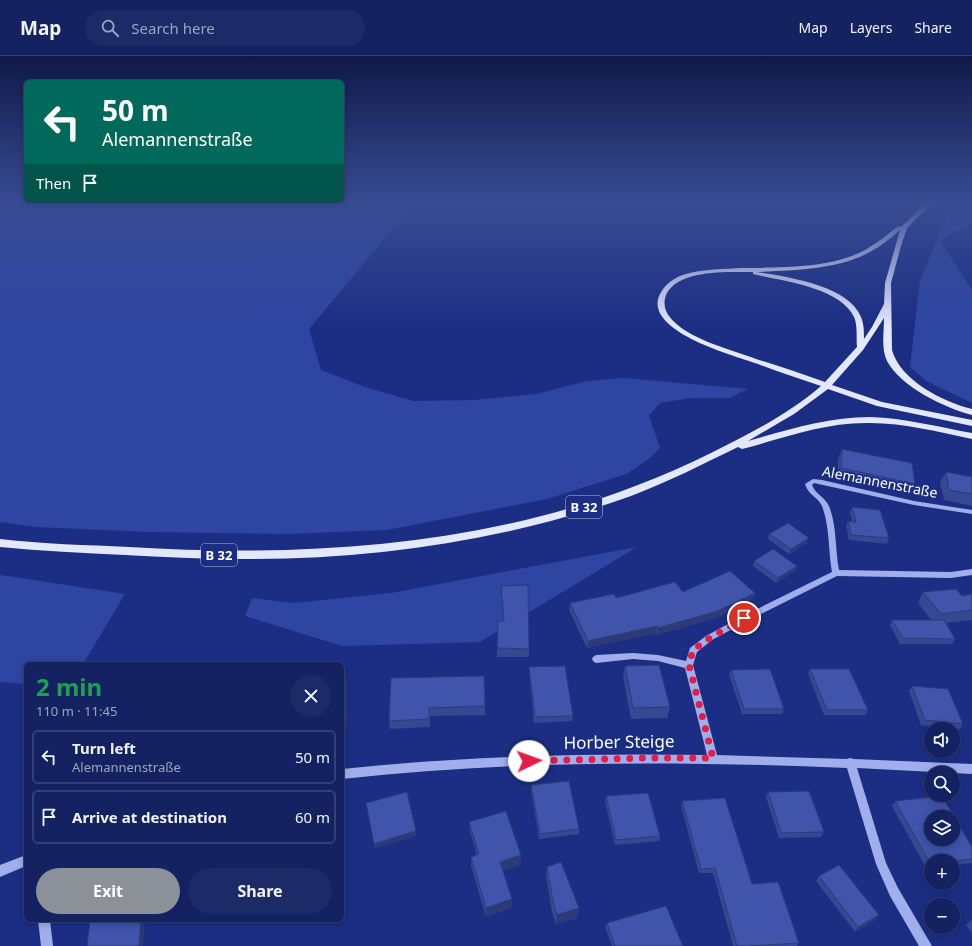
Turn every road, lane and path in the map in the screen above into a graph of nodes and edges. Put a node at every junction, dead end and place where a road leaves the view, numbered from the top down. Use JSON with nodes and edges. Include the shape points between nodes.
{"nodes":[{"id":1,"x":879,"y":245,"type":"edge"},
{"id":2,"x":899,"y":245,"type":"edge"},
{"id":3,"x":738,"y":270,"type":"junction"},
{"id":4,"x":887,"y":304,"type":"junction"},
{"id":5,"x":861,"y":347,"type":"junction"},
{"id":6,"x":972,"y":412,"type":"edge"},
{"id":7,"x":972,"y":423,"type":"edge"},
{"id":8,"x":972,"y":436,"type":"edge"},
{"id":9,"x":722,"y":452,"type":"junction"},
{"id":10,"x":972,"y":512,"type":"edge"},
{"id":11,"x":0,"y":544,"type":"edge"},
{"id":12,"x":972,"y":572,"type":"edge"},
{"id":13,"x":836,"y":573,"type":"junction"},
{"id":14,"x":596,"y":659,"type":"dead end"},
{"id":15,"x":689,"y":665,"type":"junction"},
{"id":16,"x":713,"y":758,"type":"junction"},
{"id":17,"x":850,"y":762,"type":"junction"},
{"id":18,"x":972,"y":769,"type":"edge"},
{"id":19,"x":344,"y":774,"type":"edge"},
{"id":20,"x":24,"y":861,"type":"edge"},
{"id":21,"x":0,"y":871,"type":"edge"},
{"id":22,"x":44,"y":922,"type":"edge"},
{"id":23,"x":47,"y":946,"type":"edge"},
{"id":24,"x":926,"y":946,"type":"edge"}],
"edges":[{"from":1,"to":3,"type":"main road","via":[[858,256],[829,263]]},
{"from":2,"to":4,"type":"main road","number":"B 32","via":[[888,283]]},
{"from":3,"to":5,"type":"main road","via":[[792,280],[830,293],[857,315]]},
{"from":3,"to":7,"type":"main road","via":[[701,273],[677,280],[662,292],[660,305],[665,318],[689,336],[795,376],[880,404]]},
{"from":4,"to":5,"type":"main road","number":"B 32","via":[[875,329]]},
{"from":4,"to":6,"type":"main road","via":[[888,350],[891,361],[918,388],[957,408]]},
{"from":5,"to":9,"type":"main road","number":"B 32","via":[[830,382],[808,401]]},
{"from":8,"to":9,"type":"main road","via":[[888,421],[867,420],[807,427]]},
{"from":9,"to":11,"type":"main road","number":"B 32","via":[[637,490],[538,522],[414,545],[310,554],[243,556]]},
{"from":10,"to":13,"type":"street","name":"Alemannenstraße","via":[[914,503],[832,484],[808,484],[809,489],[824,503],[828,515]]},
{"from":12,"to":13,"type":"street","via":[[951,575]]},
{"from":13,"to":15,"type":"street","via":[[783,598],[710,638],[693,650]]},
{"from":14,"to":15,"type":"street","via":[[633,656]]},
{"from":15,"to":16,"type":"street"},
{"from":16,"to":17,"type":"street","name":"Horber Steige"},
{"from":16,"to":19,"type":"street","name":"Horber Steige","via":[[582,758],[468,763]]},
{"from":17,"to":18,"type":"street","name":"Horber Steige"},
{"from":17,"to":24,"type":"street","via":[[881,864],[894,892]]},
{"from":20,"to":21,"type":"street"},
{"from":22,"to":23,"type":"street"}]}
